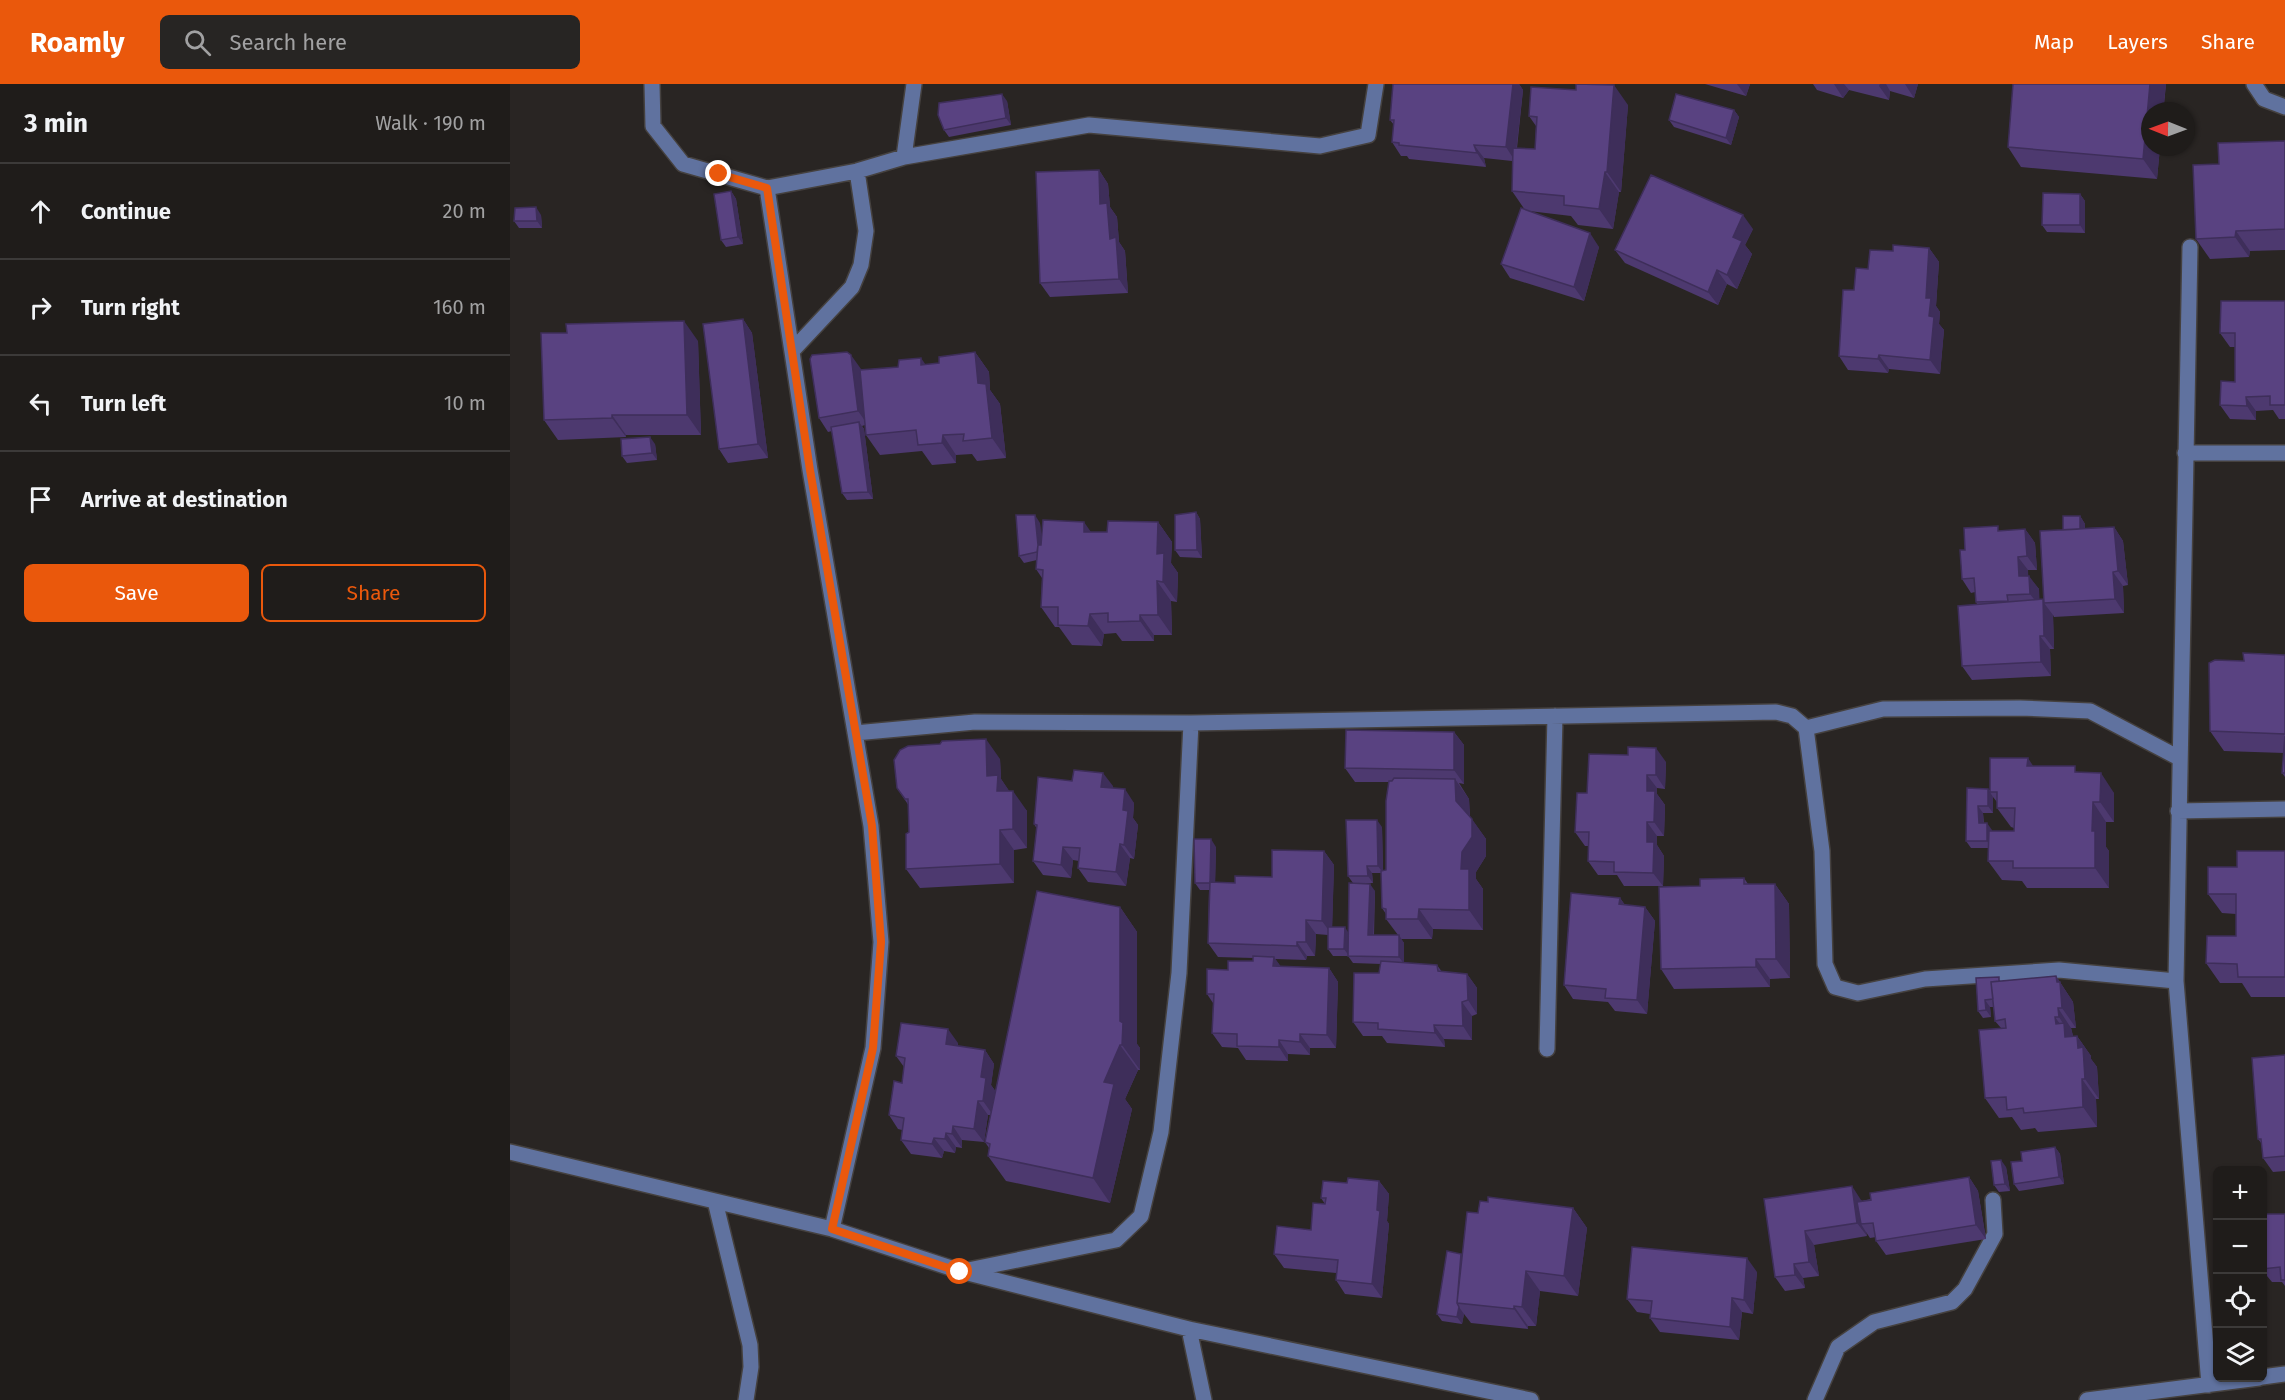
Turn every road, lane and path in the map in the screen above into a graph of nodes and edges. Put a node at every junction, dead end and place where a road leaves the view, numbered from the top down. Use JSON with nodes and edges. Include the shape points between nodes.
{"nodes":[{"id":1,"x":652,"y":84,"type":"edge"},
{"id":2,"x":914,"y":84,"type":"edge"},
{"id":3,"x":1376,"y":84,"type":"edge"},
{"id":4,"x":2254,"y":84,"type":"edge"},
{"id":5,"x":2285,"y":107,"type":"edge"},
{"id":6,"x":904,"y":157,"type":"junction"},
{"id":7,"x":857,"y":171,"type":"junction"},
{"id":8,"x":767,"y":188,"type":"junction"},
{"id":9,"x":2190,"y":247,"type":"dead end"},
{"id":10,"x":792,"y":351,"type":"junction"},
{"id":11,"x":2186,"y":453,"type":"junction"},
{"id":12,"x":2285,"y":453,"type":"edge"},
{"id":13,"x":1555,"y":716,"type":"junction"},
{"id":14,"x":1191,"y":723,"type":"junction"},
{"id":15,"x":1806,"y":728,"type":"junction"},
{"id":16,"x":855,"y":732,"type":"junction"},
{"id":17,"x":2179,"y":758,"type":"junction"},
{"id":18,"x":2285,"y":809,"type":"edge"},
{"id":19,"x":2178,"y":811,"type":"junction"},
{"id":20,"x":2176,"y":981,"type":"junction"},
{"id":21,"x":1547,"y":1049,"type":"dead end"},
{"id":22,"x":510,"y":1152,"type":"edge"},
{"id":23,"x":1993,"y":1200,"type":"dead end"},
{"id":24,"x":715,"y":1201,"type":"junction"},
{"id":25,"x":832,"y":1229,"type":"junction"},
{"id":26,"x":960,"y":1272,"type":"junction"},
{"id":27,"x":1189,"y":1329,"type":"junction"},
{"id":28,"x":2285,"y":1374,"type":"edge"},
{"id":29,"x":2267,"y":1376,"type":"edge"},
{"id":30,"x":2228,"y":1382,"type":"edge"},
{"id":31,"x":2209,"y":1385,"type":"junction"},
{"id":32,"x":746,"y":1400,"type":"edge"},
{"id":33,"x":1204,"y":1400,"type":"edge"},
{"id":34,"x":1531,"y":1400,"type":"edge"},
{"id":35,"x":1815,"y":1400,"type":"edge"},
{"id":36,"x":2088,"y":1400,"type":"edge"}],
"edges":[{"from":1,"to":8,"type":"street","via":[[653,126],[683,164]]},
{"from":2,"to":6,"type":"street"},
{"from":3,"to":6,"type":"street","via":[[1368,135],[1320,146],[1089,125]]},
{"from":4,"to":5,"type":"street","via":[[2264,99]]},
{"from":6,"to":7,"type":"street"},
{"from":7,"to":8,"type":"street"},
{"from":7,"to":10,"type":"street","via":[[866,231],[861,265],[852,287]]},
{"from":8,"to":10,"type":"street"},
{"from":9,"to":11,"type":"street"},
{"from":10,"to":16,"type":"street"},
{"from":11,"to":12,"type":"street"},
{"from":11,"to":17,"type":"street"},
{"from":13,"to":14,"type":"street"},
{"from":13,"to":15,"type":"street","via":[[1776,712],[1792,716]]},
{"from":13,"to":21,"type":"street"},
{"from":14,"to":16,"type":"street","via":[[975,722]]},
{"from":14,"to":26,"type":"street","via":[[1179,973],[1161,1132],[1140,1216],[1116,1240]]},
{"from":15,"to":17,"type":"street","via":[[1883,709],[2090,711]]},
{"from":15,"to":20,"type":"street","via":[[1822,851],[1825,964],[1835,987],[1858,993],[1925,979],[2059,970]]},
{"from":16,"to":25,"type":"street","via":[[872,826],[881,942],[873,1048]]},
{"from":17,"to":19,"type":"street"},
{"from":18,"to":19,"type":"street"},
{"from":19,"to":20,"type":"street"},
{"from":20,"to":31,"type":"street"},
{"from":22,"to":24,"type":"street"},
{"from":23,"to":35,"type":"street","via":[[1995,1234],[1965,1289],[1952,1302],[1874,1322],[1838,1347]]},
{"from":24,"to":25,"type":"street"},
{"from":24,"to":32,"type":"street","via":[[750,1345]]},
{"from":25,"to":26,"type":"street"},
{"from":26,"to":27,"type":"street"},
{"from":27,"to":33,"type":"street"},
{"from":27,"to":34,"type":"street"},
{"from":28,"to":29,"type":"street"},
{"from":30,"to":31,"type":"street"},
{"from":31,"to":36,"type":"street"}]}
